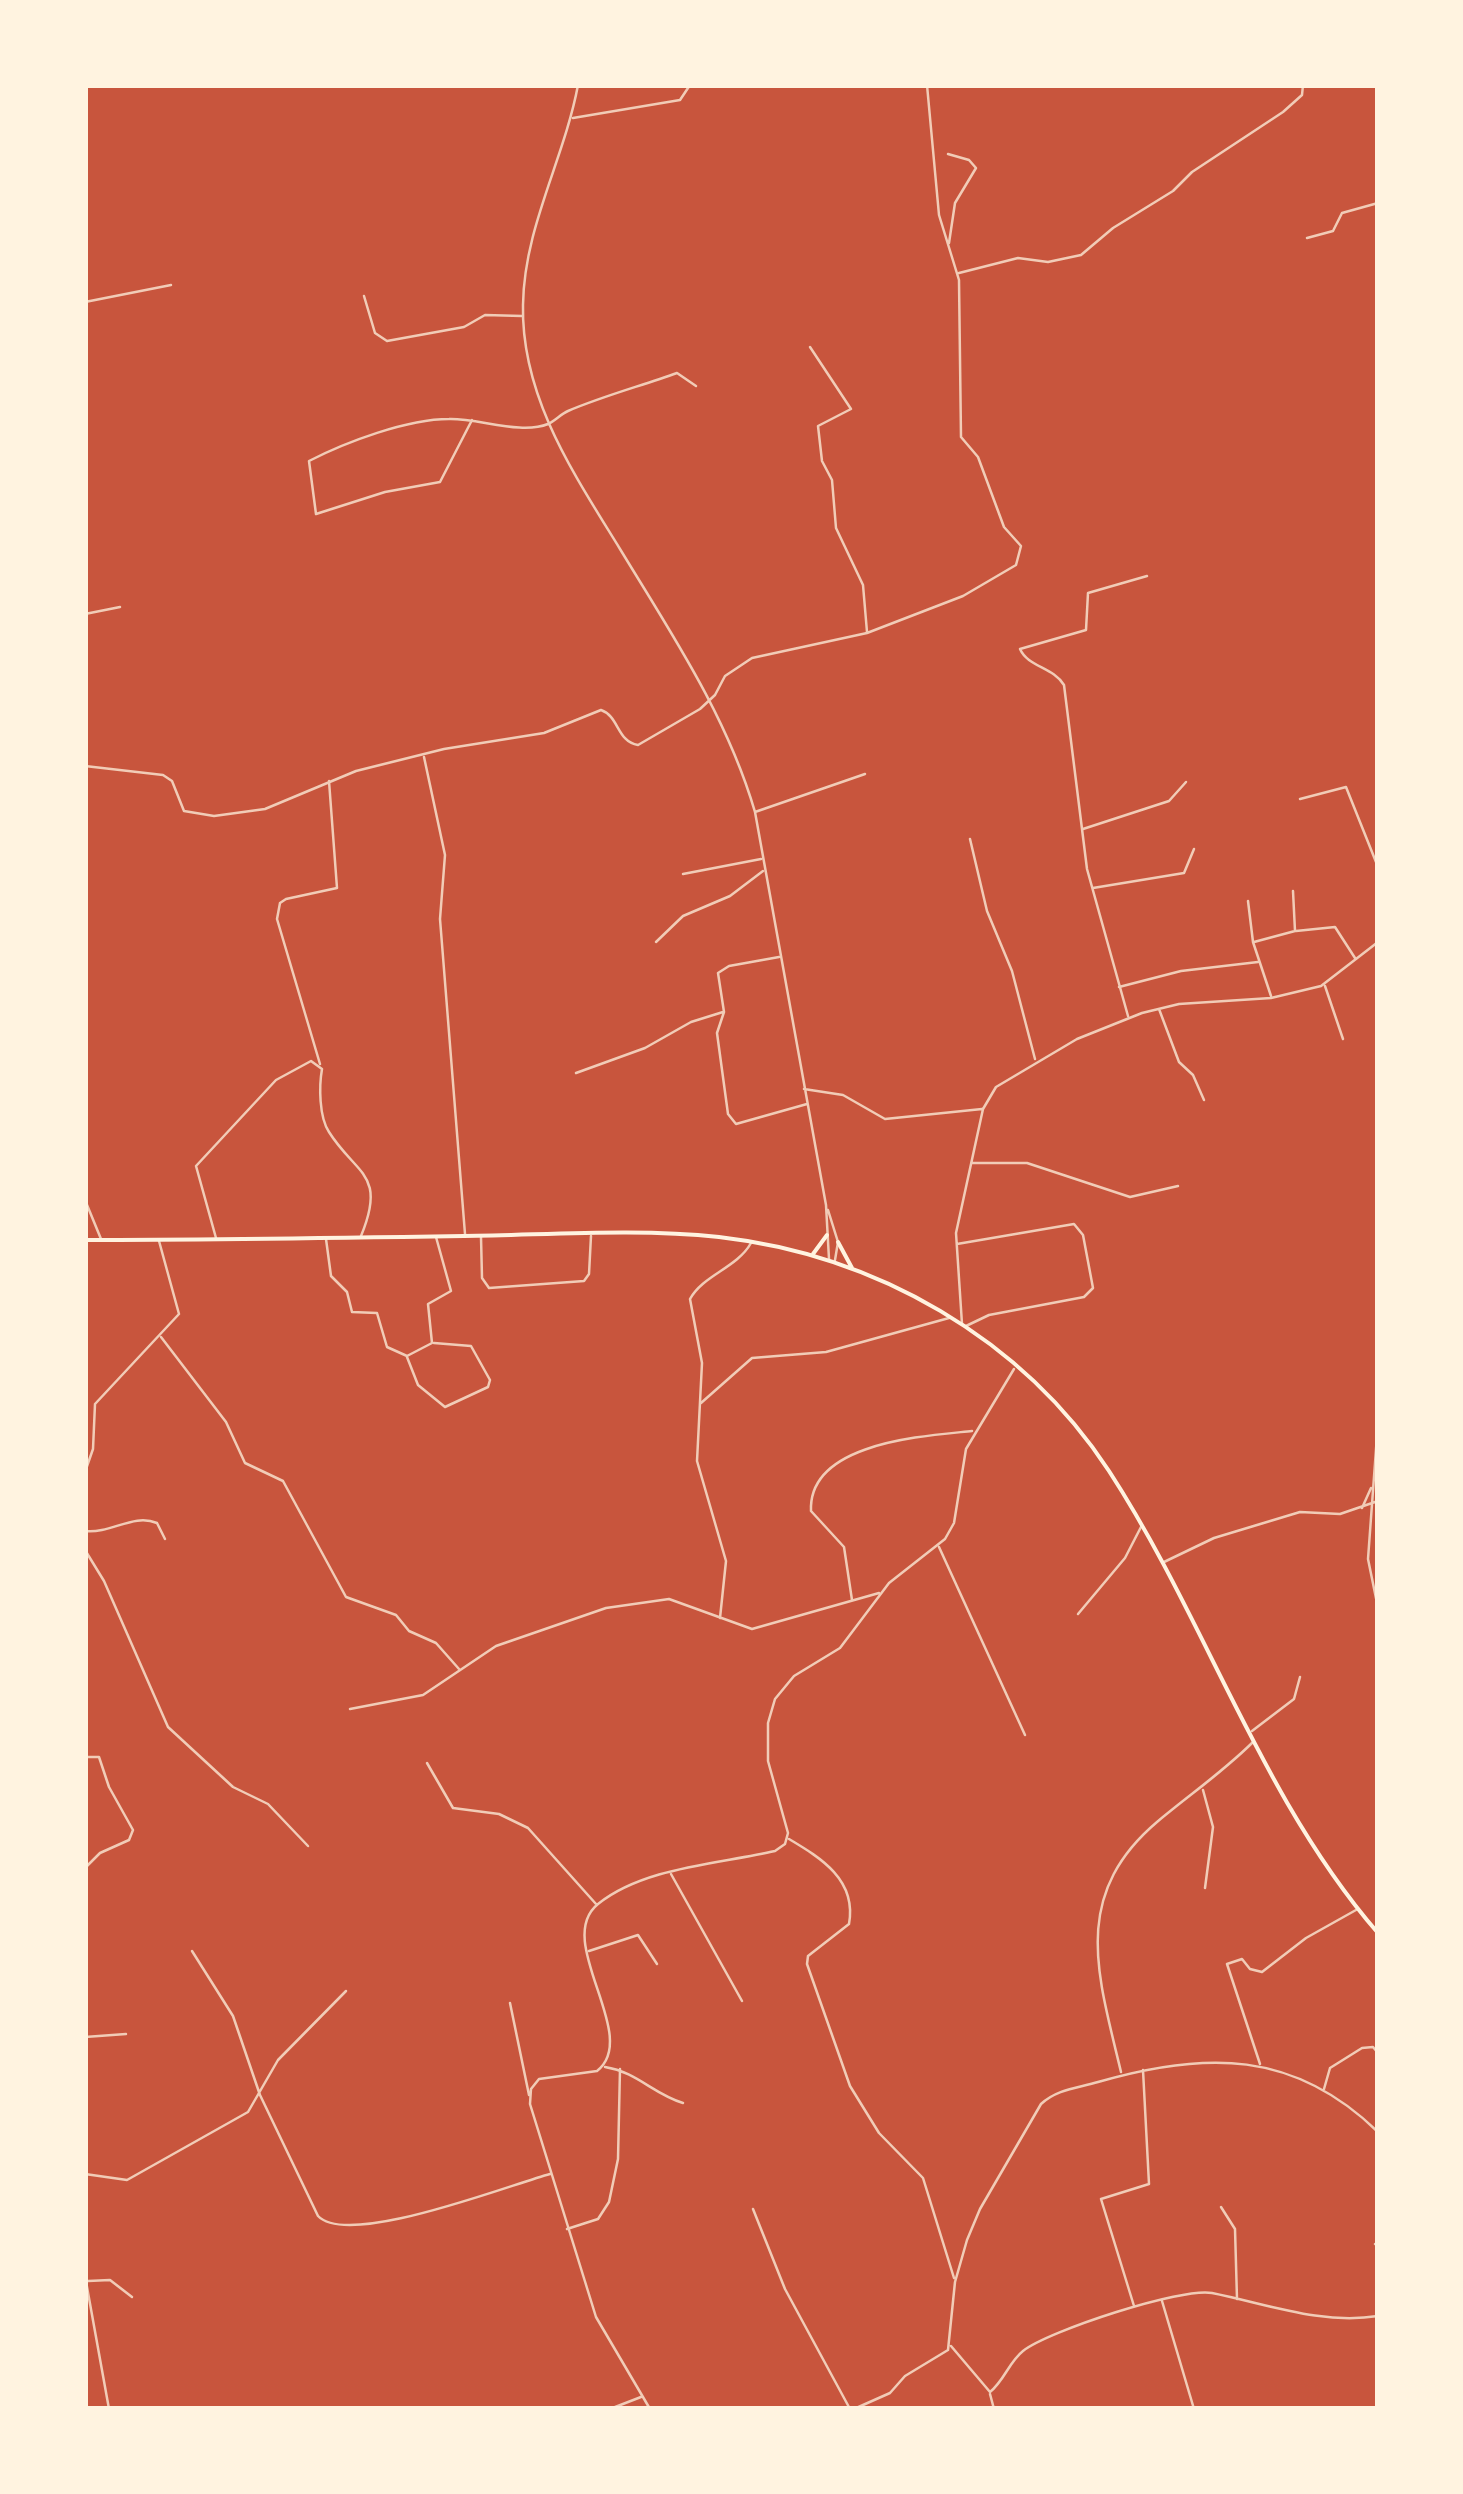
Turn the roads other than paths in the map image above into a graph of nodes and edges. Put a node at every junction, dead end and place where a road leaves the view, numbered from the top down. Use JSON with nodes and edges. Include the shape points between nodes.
{"nodes":[{"id":1,"x":578,"y":85,"type":"edge"},
{"id":2,"x":690,"y":85,"type":"edge"},
{"id":3,"x":927,"y":85,"type":"edge"},
{"id":4,"x":1303,"y":85,"type":"edge"},
{"id":5,"x":571,"y":119,"type":"junction"},
{"id":6,"x":948,"y":154,"type":"dead end"},
{"id":7,"x":1378,"y":202,"type":"edge"},
{"id":8,"x":1307,"y":238,"type":"dead end"},
{"id":9,"x":949,"y":244,"type":"junction"},
{"id":10,"x":958,"y":274,"type":"junction"},
{"id":11,"x":171,"y":284,"type":"dead end"},
{"id":12,"x":364,"y":296,"type":"dead end"},
{"id":13,"x":85,"y":302,"type":"edge"},
{"id":14,"x":523,"y":316,"type":"junction"},
{"id":15,"x":810,"y":347,"type":"dead end"},
{"id":16,"x":696,"y":386,"type":"dead end"},
{"id":17,"x":472,"y":420,"type":"junction"},
{"id":18,"x":548,"y":424,"type":"junction"},
{"id":19,"x":1147,"y":576,"type":"dead end"},
{"id":20,"x":120,"y":607,"type":"dead end"},
{"id":21,"x":85,"y":614,"type":"edge"},
{"id":22,"x":867,"y":633,"type":"junction"},
{"id":23,"x":710,"y":700,"type":"junction"},
{"id":24,"x":424,"y":755,"type":"junction"},
{"id":25,"x":85,"y":766,"type":"edge"},
{"id":26,"x":865,"y":774,"type":"dead end"},
{"id":27,"x":329,"y":781,"type":"junction"},
{"id":28,"x":1186,"y":782,"type":"dead end"},
{"id":29,"x":1300,"y":799,"type":"dead end"},
{"id":30,"x":754,"y":812,"type":"junction"},
{"id":31,"x":1082,"y":829,"type":"junction"},
{"id":32,"x":970,"y":839,"type":"dead end"},
{"id":33,"x":1194,"y":849,"type":"dead end"},
{"id":34,"x":762,"y":859,"type":"junction"},
{"id":35,"x":1378,"y":866,"type":"edge"},
{"id":36,"x":764,"y":870,"type":"junction"},
{"id":37,"x":683,"y":874,"type":"dead end"},
{"id":38,"x":1092,"y":888,"type":"junction"},
{"id":39,"x":1293,"y":891,"type":"dead end"},
{"id":40,"x":1248,"y":901,"type":"dead end"},
{"id":41,"x":1294,"y":931,"type":"junction"},
{"id":42,"x":656,"y":942,"type":"dead end"},
{"id":43,"x":1253,"y":942,"type":"junction"},
{"id":44,"x":1378,"y":942,"type":"edge"},
{"id":45,"x":780,"y":957,"type":"junction"},
{"id":46,"x":1356,"y":960,"type":"junction"},
{"id":47,"x":1258,"y":962,"type":"junction"},
{"id":48,"x":1324,"y":985,"type":"junction"},
{"id":49,"x":1118,"y":987,"type":"junction"},
{"id":50,"x":1271,"y":998,"type":"junction"},
{"id":51,"x":1159,"y":1008,"type":"junction"},
{"id":52,"x":724,"y":1012,"type":"junction"},
{"id":53,"x":1128,"y":1018,"type":"junction"},
{"id":54,"x":1343,"y":1039,"type":"dead end"},
{"id":55,"x":1036,"y":1060,"type":"junction"},
{"id":56,"x":320,"y":1065,"type":"junction"},
{"id":57,"x":576,"y":1073,"type":"dead end"},
{"id":58,"x":804,"y":1089,"type":"junction"},
{"id":59,"x":1204,"y":1100,"type":"dead end"},
{"id":60,"x":807,"y":1104,"type":"junction"},
{"id":61,"x":983,"y":1109,"type":"junction"},
{"id":62,"x":972,"y":1163,"type":"junction"},
{"id":63,"x":1178,"y":1186,"type":"dead end"},
{"id":64,"x":85,"y":1200,"type":"edge"},
{"id":65,"x":826,"y":1205,"type":"junction"},
{"id":66,"x":591,"y":1234,"type":"junction"},
{"id":67,"x":827,"y":1235,"type":"junction"},
{"id":68,"x":436,"y":1236,"type":"junction"},
{"id":69,"x":465,"y":1236,"type":"junction"},
{"id":70,"x":481,"y":1236,"type":"junction"},
{"id":71,"x":326,"y":1238,"type":"junction"},
{"id":72,"x":360,"y":1238,"type":"junction"},
{"id":73,"x":216,"y":1239,"type":"junction"},
{"id":74,"x":85,"y":1240,"type":"edge"},
{"id":75,"x":102,"y":1240,"type":"junction"},
{"id":76,"x":159,"y":1240,"type":"junction"},
{"id":77,"x":752,"y":1242,"type":"junction"},
{"id":78,"x":838,"y":1242,"type":"junction"},
{"id":79,"x":956,"y":1244,"type":"junction"},
{"id":80,"x":813,"y":1254,"type":"junction"},
{"id":81,"x":832,"y":1260,"type":"junction"},
{"id":82,"x":852,"y":1268,"type":"junction"},
{"id":83,"x":951,"y":1318,"type":"junction"},
{"id":84,"x":964,"y":1325,"type":"junction"},
{"id":85,"x":161,"y":1336,"type":"junction"},
{"id":86,"x":432,"y":1343,"type":"junction"},
{"id":87,"x":407,"y":1356,"type":"junction"},
{"id":88,"x":1016,"y":1365,"type":"junction"},
{"id":89,"x":701,"y":1403,"type":"junction"},
{"id":90,"x":1378,"y":1422,"type":"edge"},
{"id":91,"x":974,"y":1431,"type":"junction"},
{"id":92,"x":85,"y":1472,"type":"edge"},
{"id":93,"x":1372,"y":1487,"type":"junction"},
{"id":94,"x":1378,"y":1501,"type":"edge"},
{"id":95,"x":1371,"y":1504,"type":"junction"},
{"id":96,"x":1362,"y":1508,"type":"junction"},
{"id":97,"x":1142,"y":1526,"type":"junction"},
{"id":98,"x":85,"y":1532,"type":"edge"},
{"id":99,"x":165,"y":1539,"type":"dead end"},
{"id":100,"x":938,"y":1546,"type":"junction"},
{"id":101,"x":85,"y":1550,"type":"edge"},
{"id":102,"x":1162,"y":1563,"type":"junction"},
{"id":103,"x":881,"y":1593,"type":"junction"},
{"id":104,"x":852,"y":1600,"type":"junction"},
{"id":105,"x":1378,"y":1608,"type":"edge"},
{"id":106,"x":1078,"y":1614,"type":"dead end"},
{"id":107,"x":720,"y":1618,"type":"junction"},
{"id":108,"x":459,"y":1669,"type":"junction"},
{"id":109,"x":1300,"y":1677,"type":"dead end"},
{"id":110,"x":350,"y":1709,"type":"dead end"},
{"id":111,"x":1251,"y":1732,"type":"junction"},
{"id":112,"x":1025,"y":1735,"type":"dead end"},
{"id":113,"x":1255,"y":1740,"type":"junction"},
{"id":114,"x":85,"y":1758,"type":"edge"},
{"id":115,"x":427,"y":1763,"type":"dead end"},
{"id":116,"x":1203,"y":1788,"type":"junction"},
{"id":117,"x":788,"y":1838,"type":"junction"},
{"id":118,"x":308,"y":1846,"type":"dead end"},
{"id":119,"x":85,"y":1868,"type":"edge"},
{"id":120,"x":670,"y":1873,"type":"junction"},
{"id":121,"x":1205,"y":1888,"type":"dead end"},
{"id":122,"x":597,"y":1905,"type":"junction"},
{"id":123,"x":1357,"y":1908,"type":"junction"},
{"id":124,"x":1378,"y":1924,"type":"edge"},
{"id":125,"x":1371,"y":1925,"type":"junction"},
{"id":126,"x":1378,"y":1933,"type":"edge"},
{"id":127,"x":192,"y":1951,"type":"dead end"},
{"id":128,"x":588,"y":1952,"type":"junction"},
{"id":129,"x":656,"y":1964,"type":"dead end"},
{"id":130,"x":346,"y":1991,"type":"dead end"},
{"id":131,"x":742,"y":2002,"type":"dead end"},
{"id":132,"x":510,"y":2003,"type":"dead end"},
{"id":133,"x":126,"y":2034,"type":"dead end"},
{"id":134,"x":85,"y":2037,"type":"edge"},
{"id":135,"x":1378,"y":2054,"type":"edge"},
{"id":136,"x":1260,"y":2064,"type":"junction"},
{"id":137,"x":603,"y":2067,"type":"junction"},
{"id":138,"x":620,"y":2069,"type":"junction"},
{"id":139,"x":1144,"y":2069,"type":"junction"},
{"id":140,"x":1122,"y":2073,"type":"junction"},
{"id":141,"x":1324,"y":2090,"type":"junction"},
{"id":142,"x":260,"y":2095,"type":"junction"},
{"id":143,"x":530,"y":2096,"type":"junction"},
{"id":144,"x":684,"y":2104,"type":"dead end"},
{"id":145,"x":1378,"y":2132,"type":"edge"},
{"id":146,"x":85,"y":2174,"type":"edge"},
{"id":147,"x":550,"y":2174,"type":"junction"},
{"id":148,"x":1221,"y":2207,"type":"dead end"},
{"id":149,"x":754,"y":2209,"type":"dead end"},
{"id":150,"x":566,"y":2229,"type":"junction"},
{"id":151,"x":86,"y":2278,"type":"edge"},
{"id":152,"x":956,"y":2282,"type":"junction"},
{"id":153,"x":132,"y":2296,"type":"dead end"},
{"id":154,"x":1162,"y":2300,"type":"junction"},
{"id":155,"x":1237,"y":2301,"type":"junction"},
{"id":156,"x":1134,"y":2308,"type":"junction"},
{"id":157,"x":1378,"y":2316,"type":"edge"},
{"id":158,"x":93,"y":2321,"type":"junction"},
{"id":159,"x":85,"y":2323,"type":"edge"},
{"id":160,"x":949,"y":2345,"type":"junction"},
{"id":161,"x":990,"y":2392,"type":"junction"},
{"id":162,"x":643,"y":2396,"type":"junction"},
{"id":163,"x":109,"y":2409,"type":"edge"},
{"id":164,"x":610,"y":2409,"type":"edge"},
{"id":165,"x":650,"y":2409,"type":"edge"},
{"id":166,"x":852,"y":2409,"type":"edge"},
{"id":167,"x":994,"y":2409,"type":"edge"},
{"id":168,"x":1194,"y":2409,"type":"edge"}],
"edges":[{"from":1,"to":5,"type":"street"},
{"from":2,"to":5,"type":"street","via":[[680,100]]},
{"from":3,"to":9,"type":"street"},
{"from":4,"to":10,"type":"street","via":[[1284,112],[1080,255],[1048,262],[1018,258]]},
{"from":5,"to":14,"type":"street","via":[[530,239]]},
{"from":6,"to":9,"type":"street","via":[[970,160],[976,172],[955,203]]},
{"from":7,"to":8,"type":"street","via":[[1342,213],[1333,231]]},
{"from":9,"to":10,"type":"street"},
{"from":10,"to":22,"type":"street","via":[[961,437],[978,457],[1021,556],[963,596]]},
{"from":11,"to":13,"type":"street"},
{"from":12,"to":14,"type":"street","via":[[375,333],[386,341],[464,327],[484,315]]},
{"from":14,"to":18,"type":"street"},
{"from":15,"to":22,"type":"street","via":[[850,408],[818,426],[816,435],[832,480],[842,545],[863,585]]},
{"from":16,"to":18,"type":"street","via":[[677,373]]},
{"from":17,"to":17,"type":"street","via":[[440,482],[385,492],[317,516],[312,460],[414,424]]},
{"from":17,"to":18,"type":"street"},
{"from":18,"to":23,"type":"street"},
{"from":19,"to":31,"type":"street","via":[[1088,593],[1086,630],[1020,649],[1064,684]]},
{"from":20,"to":21,"type":"street"},
{"from":22,"to":23,"type":"street","via":[[752,658],[725,676]]},
{"from":23,"to":24,"type":"street","via":[[638,745],[625,741],[609,713],[600,710],[544,733]]},
{"from":23,"to":30,"type":"street"},
{"from":24,"to":27,"type":"street"},
{"from":24,"to":69,"type":"street","via":[[444,856],[442,955]]},
{"from":25,"to":27,"type":"street","via":[[168,777],[179,807],[196,815],[265,809]]},
{"from":26,"to":30,"type":"street"},
{"from":27,"to":56,"type":"street","via":[[336,888],[280,902],[277,919]]},
{"from":28,"to":31,"type":"street","via":[[1168,801]]},
{"from":29,"to":35,"type":"street","via":[[1346,787]]},
{"from":30,"to":34,"type":"street"},
{"from":31,"to":38,"type":"street"},
{"from":32,"to":55,"type":"street"},
{"from":33,"to":38,"type":"street","via":[[1184,872]]},
{"from":34,"to":36,"type":"street"},
{"from":34,"to":37,"type":"street"},
{"from":36,"to":42,"type":"street","via":[[730,896],[683,916]]},
{"from":36,"to":45,"type":"street"},
{"from":38,"to":49,"type":"street"},
{"from":39,"to":41,"type":"street"},
{"from":40,"to":43,"type":"street"},
{"from":41,"to":43,"type":"street"},
{"from":41,"to":46,"type":"street","via":[[1335,927]]},
{"from":43,"to":47,"type":"street"},
{"from":44,"to":46,"type":"street"},
{"from":45,"to":52,"type":"street","via":[[720,970]]},
{"from":45,"to":58,"type":"street"},
{"from":46,"to":48,"type":"street"},
{"from":47,"to":49,"type":"street"},
{"from":47,"to":50,"type":"street"},
{"from":48,"to":50,"type":"street"},
{"from":48,"to":54,"type":"street"},
{"from":49,"to":53,"type":"street"},
{"from":50,"to":51,"type":"street"},
{"from":51,"to":53,"type":"street"},
{"from":51,"to":59,"type":"street","via":[[1179,1062]]},
{"from":52,"to":57,"type":"street"},
{"from":52,"to":60,"type":"street","via":[[717,1034],[732,1122],[749,1124]]},
{"from":53,"to":55,"type":"street"},
{"from":55,"to":61,"type":"street","via":[[996,1087]]},
{"from":56,"to":72,"type":"street","via":[[327,1130],[361,1168],[370,1194]]},
{"from":56,"to":73,"type":"street","via":[[305,1062],[286,1072],[200,1159],[196,1172]]},
{"from":58,"to":60,"type":"street"},
{"from":58,"to":61,"type":"street","via":[[843,1095],[884,1119]]},
{"from":60,"to":65,"type":"street"},
{"from":61,"to":62,"type":"street"},
{"from":62,"to":63,"type":"street","via":[[1027,1163],[1130,1198]]},
{"from":62,"to":79,"type":"street"},
{"from":64,"to":75,"type":"street"},
{"from":65,"to":67,"type":"street"},
{"from":65,"to":78,"type":"street"},
{"from":66,"to":70,"type":"main road"},
{"from":66,"to":70,"type":"street","via":[[584,1281],[489,1288],[482,1278]]},
{"from":66,"to":77,"type":"main road"},
{"from":67,"to":80,"type":"main road"},
{"from":67,"to":81,"type":"street"},
{"from":68,"to":69,"type":"main road"},
{"from":68,"to":72,"type":"main road"},
{"from":68,"to":86,"type":"street","via":[[451,1291],[428,1304]]},
{"from":69,"to":70,"type":"main road"},
{"from":71,"to":72,"type":"main road"},
{"from":71,"to":73,"type":"main road"},
{"from":71,"to":87,"type":"street","via":[[331,1276],[352,1312],[377,1312],[388,1347]]},
{"from":73,"to":76,"type":"main road"},
{"from":74,"to":75,"type":"main road"},
{"from":75,"to":76,"type":"main road"},
{"from":76,"to":85,"type":"street","via":[[180,1306]]},
{"from":77,"to":80,"type":"main road"},
{"from":77,"to":89,"type":"street","via":[[690,1299],[702,1363]]},
{"from":78,"to":81,"type":"street"},
{"from":78,"to":82,"type":"main road"},
{"from":79,"to":84,"type":"street"},
{"from":79,"to":84,"type":"street","via":[[1074,1224],[1083,1235],[1093,1292]]},
{"from":80,"to":81,"type":"main road"},
{"from":81,"to":82,"type":"main road"},
{"from":82,"to":83,"type":"main road"},
{"from":83,"to":84,"type":"main road"},
{"from":83,"to":89,"type":"street","via":[[826,1352],[752,1358]]},
{"from":84,"to":88,"type":"main road"},
{"from":85,"to":92,"type":"street","via":[[94,1404]]},
{"from":85,"to":108,"type":"street","via":[[226,1422],[245,1463],[283,1481],[346,1597],[396,1615],[409,1631],[436,1642]]},
{"from":86,"to":87,"type":"street"},
{"from":86,"to":87,"type":"street","via":[[471,1346],[488,1387],[446,1407],[418,1385]]},
{"from":88,"to":91,"type":"street"},
{"from":88,"to":97,"type":"main road","via":[[1085,1439]]},
{"from":89,"to":107,"type":"street","via":[[697,1460],[727,1572]]},
{"from":90,"to":93,"type":"street"},
{"from":91,"to":100,"type":"street","via":[[954,1523]]},
{"from":91,"to":104,"type":"street","via":[[884,1443],[818,1482],[811,1511],[844,1547]]},
{"from":93,"to":95,"type":"street"},
{"from":93,"to":96,"type":"street"},
{"from":94,"to":95,"type":"street"},
{"from":95,"to":96,"type":"street"},
{"from":95,"to":105,"type":"street","via":[[1368,1564]]},
{"from":96,"to":102,"type":"street","via":[[1300,1512],[1214,1538]]},
{"from":97,"to":102,"type":"main road"},
{"from":97,"to":106,"type":"street","via":[[1125,1558]]},
{"from":98,"to":99,"type":"street","via":[[144,1519],[157,1523]]},
{"from":100,"to":103,"type":"street"},
{"from":100,"to":112,"type":"street"},
{"from":101,"to":118,"type":"street","via":[[168,1727],[233,1788],[268,1804]]},
{"from":102,"to":111,"type":"main road"},
{"from":103,"to":104,"type":"street"},
{"from":103,"to":117,"type":"street","via":[[848,1641],[785,1682],[771,1708],[768,1760]]},
{"from":104,"to":107,"type":"street","via":[[759,1628]]},
{"from":107,"to":108,"type":"street","via":[[669,1600],[631,1603],[515,1638]]},
{"from":108,"to":110,"type":"street","via":[[423,1696]]},
{"from":109,"to":111,"type":"street","via":[[1294,1699]]},
{"from":111,"to":113,"type":"main road"},
{"from":113,"to":116,"type":"street"},
{"from":113,"to":123,"type":"main road","via":[[1314,1849]]},
{"from":114,"to":119,"type":"street","via":[[99,1757],[133,1830],[130,1840]]},
{"from":115,"to":122,"type":"street","via":[[453,1808],[499,1814],[528,1828]]},
{"from":116,"to":121,"type":"street","via":[[1213,1827]]},
{"from":116,"to":140,"type":"street","via":[[1130,1847],[1102,1895],[1095,1939]]},
{"from":117,"to":120,"type":"street","via":[[775,1851]]},
{"from":117,"to":152,"type":"street","via":[[834,1870],[846,1889],[849,1924],[808,1956],[807,1964],[850,2086],[879,2133],[923,2178]]},
{"from":120,"to":122,"type":"street"},
{"from":120,"to":131,"type":"street"},
{"from":122,"to":128,"type":"street","via":[[586,1928]]},
{"from":123,"to":125,"type":"main road"},
{"from":123,"to":136,"type":"street","via":[[1262,1972],[1242,1959],[1227,1964]]},
{"from":124,"to":125,"type":"street"},
{"from":125,"to":126,"type":"main road"},
{"from":127,"to":142,"type":"street","via":[[233,2016]]},
{"from":128,"to":129,"type":"street","via":[[638,1936]]},
{"from":128,"to":137,"type":"street","via":[[612,2046]]},
{"from":130,"to":142,"type":"street","via":[[278,2060]]},
{"from":132,"to":143,"type":"street"},
{"from":133,"to":134,"type":"street"},
{"from":135,"to":141,"type":"street","via":[[1362,2048],[1330,2068]]},
{"from":136,"to":139,"type":"street"},
{"from":136,"to":141,"type":"street"},
{"from":137,"to":138,"type":"street"},
{"from":137,"to":143,"type":"street","via":[[539,2079]]},
{"from":138,"to":144,"type":"street"},
{"from":138,"to":150,"type":"street","via":[[618,2159],[609,2202],[598,2219]]},
{"from":139,"to":140,"type":"street"},
{"from":139,"to":156,"type":"street","via":[[1149,2184],[1101,2199]]},
{"from":140,"to":152,"type":"street","via":[[1041,2104],[980,2209]]},
{"from":141,"to":145,"type":"street"},
{"from":142,"to":146,"type":"street","via":[[248,2112],[127,2180]]},
{"from":142,"to":147,"type":"street","via":[[318,2216],[334,2227],[358,2228]]},
{"from":143,"to":147,"type":"street"},
{"from":147,"to":150,"type":"street"},
{"from":148,"to":155,"type":"street","via":[[1235,2230]]},
{"from":149,"to":166,"type":"street","via":[[784,2288]]},
{"from":150,"to":162,"type":"street","via":[[596,2317]]},
{"from":151,"to":153,"type":"street","via":[[110,2280]]},
{"from":151,"to":158,"type":"street"},
{"from":152,"to":160,"type":"street"},
{"from":154,"to":155,"type":"street","via":[[1210,2292]]},
{"from":154,"to":156,"type":"street"},
{"from":154,"to":168,"type":"street"},
{"from":155,"to":157,"type":"street","via":[[1325,2319]]},
{"from":156,"to":161,"type":"street","via":[[1031,2345]]},
{"from":158,"to":159,"type":"street"},
{"from":158,"to":163,"type":"street"},
{"from":160,"to":161,"type":"street"},
{"from":160,"to":166,"type":"street","via":[[890,2392]]},
{"from":161,"to":167,"type":"street"},
{"from":162,"to":164,"type":"street"},
{"from":162,"to":165,"type":"street"}]}
